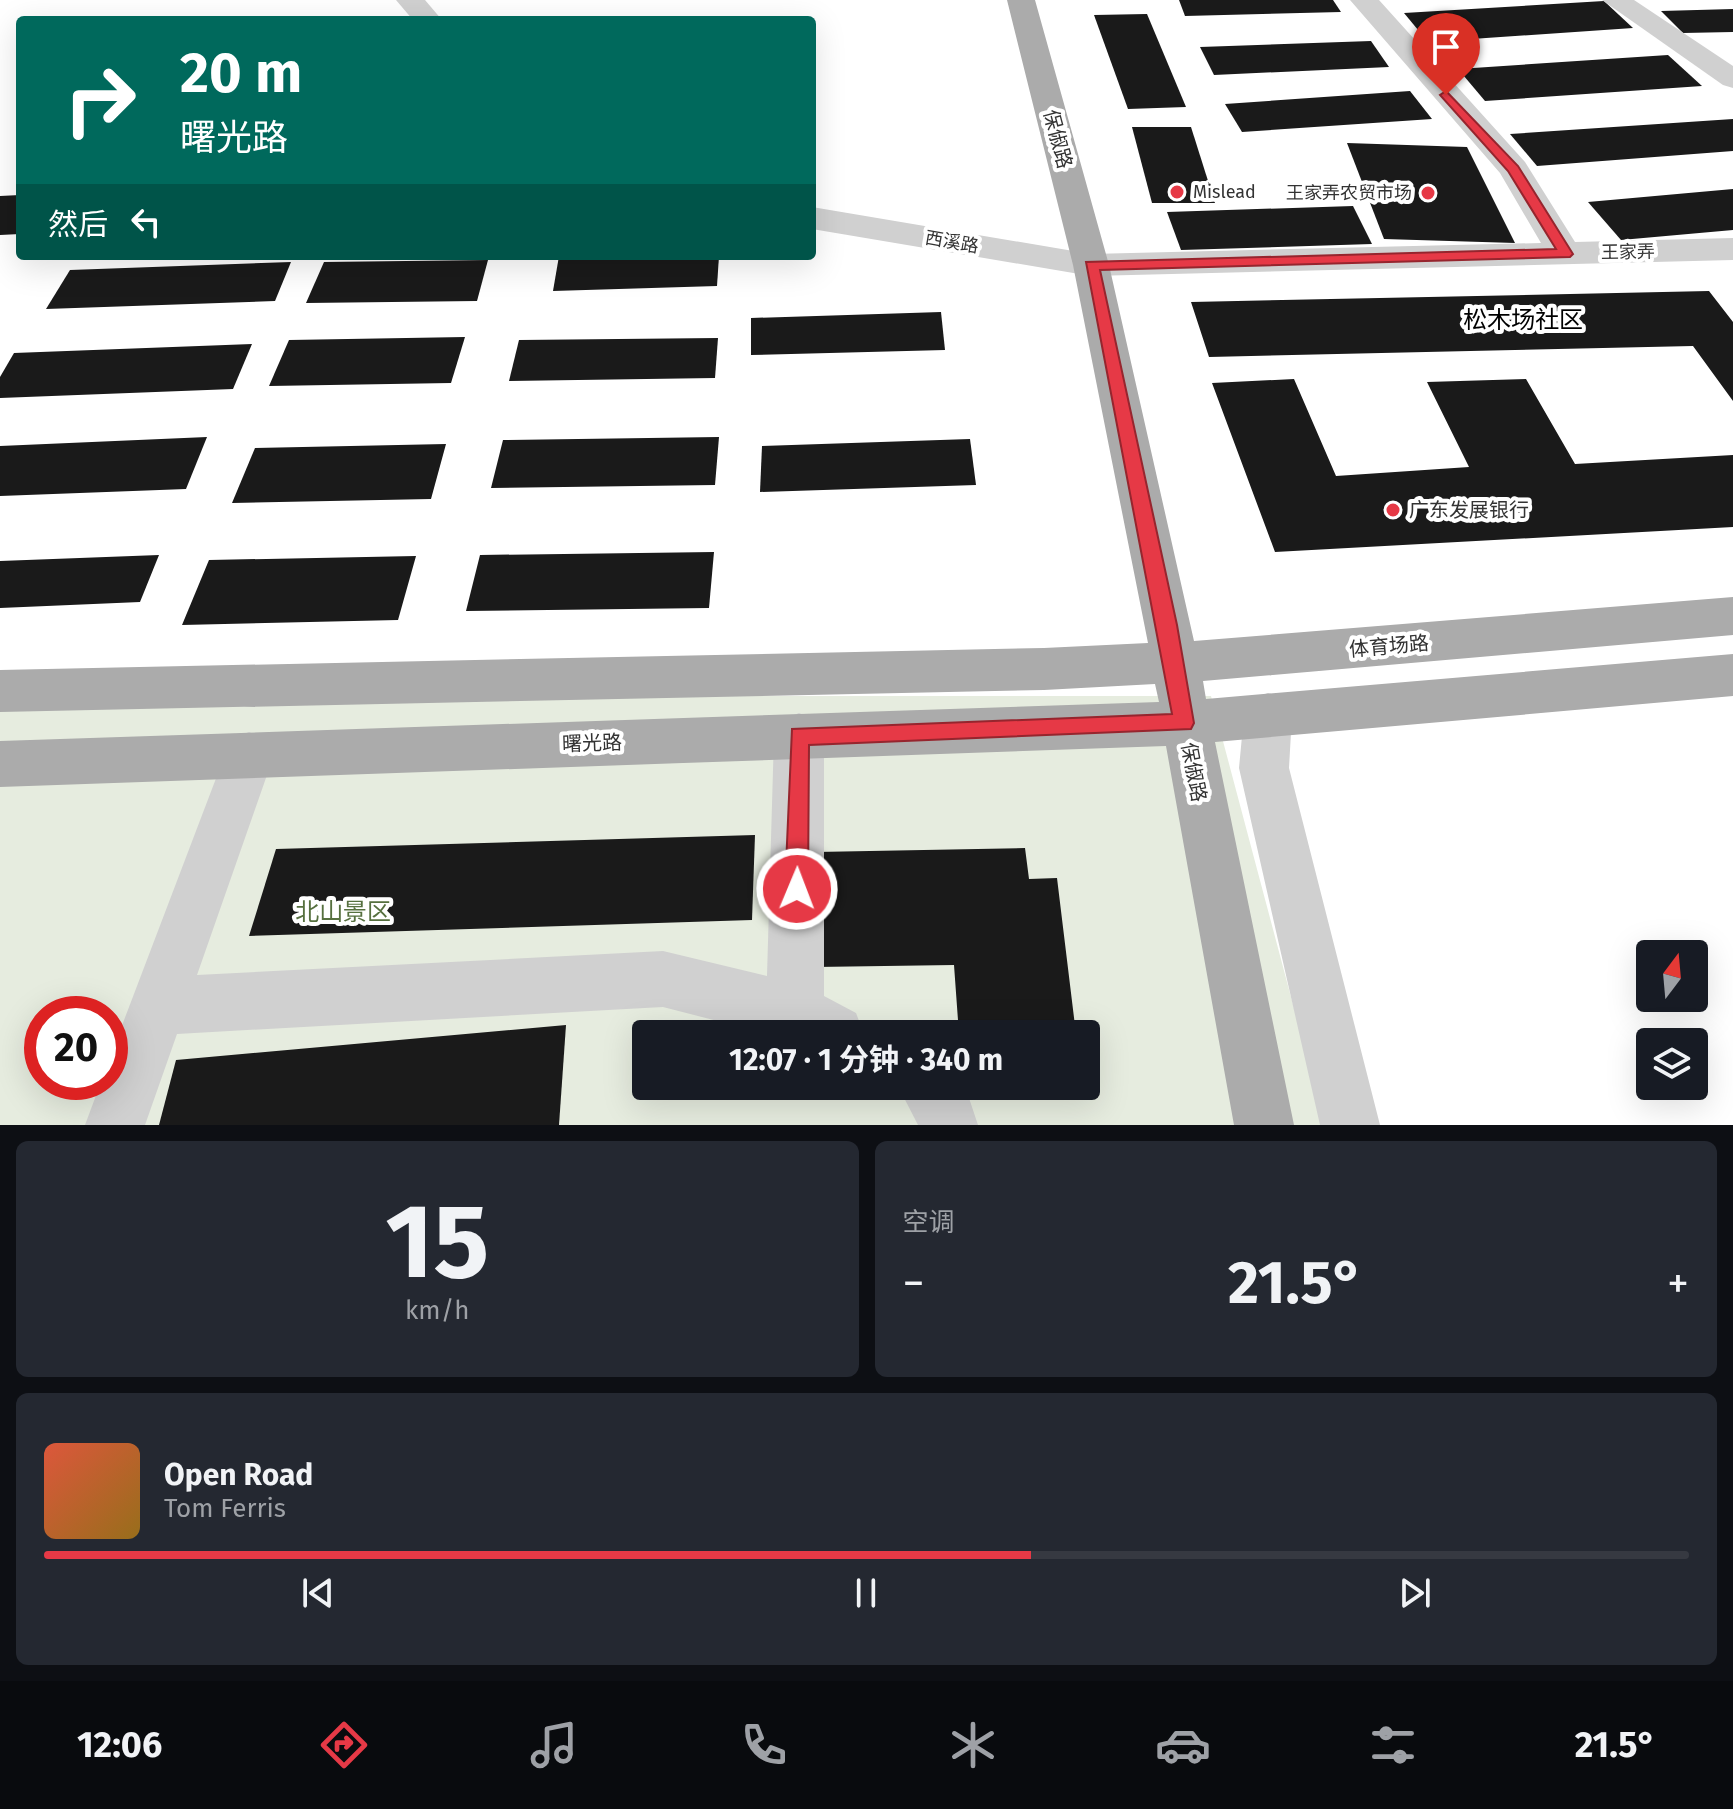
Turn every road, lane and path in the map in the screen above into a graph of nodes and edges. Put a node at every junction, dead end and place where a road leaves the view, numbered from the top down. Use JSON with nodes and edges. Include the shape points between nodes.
{"nodes":[{"id":1,"x":410,"y":0,"type":"edge"},
{"id":2,"x":1021,"y":0,"type":"edge"},
{"id":3,"x":1364,"y":0,"type":"edge"},
{"id":4,"x":1616,"y":0,"type":"edge"},
{"id":5,"x":424,"y":16,"type":"edge"},
{"id":6,"x":1733,"y":52,"type":"edge"},
{"id":7,"x":1698,"y":53,"type":"junction"},
{"id":8,"x":1733,"y":79,"type":"edge"},
{"id":9,"x":816,"y":219,"type":"edge"},
{"id":10,"x":1733,"y":249,"type":"edge"},
{"id":11,"x":1565,"y":254,"type":"junction"},
{"id":12,"x":1091,"y":265,"type":"junction"},
{"id":13,"x":1733,"y":616,"type":"edge"},
{"id":14,"x":1174,"y":662,"type":"junction"},
{"id":15,"x":1733,"y":675,"type":"edge"},
{"id":16,"x":0,"y":691,"type":"edge"},
{"id":17,"x":1268,"y":715,"type":"junction"},
{"id":18,"x":1184,"y":723,"type":"junction"},
{"id":19,"x":799,"y":736,"type":"junction"},
{"id":20,"x":249,"y":755,"type":"junction"},
{"id":21,"x":0,"y":764,"type":"edge"},
{"id":22,"x":157,"y":1006,"type":"junction"},
{"id":23,"x":805,"y":1020,"type":"edge"},
{"id":24,"x":815,"y":1020,"type":"edge"},
{"id":25,"x":940,"y":1100,"type":"edge"},
{"id":26,"x":115,"y":1125,"type":"edge"},
{"id":27,"x":948,"y":1125,"type":"edge"},
{"id":28,"x":1264,"y":1125,"type":"edge"},
{"id":29,"x":1350,"y":1125,"type":"edge"}],
"edges":[{"from":1,"to":5,"type":"street"},
{"from":2,"to":12,"type":"main road","name":"保俶路"},
{"from":3,"to":11,"type":"street","via":[[1514,169]]},
{"from":4,"to":7,"type":"street"},
{"from":6,"to":7,"type":"street"},
{"from":7,"to":8,"type":"street"},
{"from":9,"to":12,"type":"street","name":"西溪路"},
{"from":10,"to":11,"type":"street","name":"王家弄"},
{"from":11,"to":12,"type":"street","name":"王家弄"},
{"from":12,"to":14,"type":"main road","name":"保俶路"},
{"from":13,"to":14,"type":"main road","name":"体育场路"},
{"from":14,"to":16,"type":"main road","name":"体育场路"},
{"from":14,"to":18,"type":"main road","name":"保俶路"},
{"from":15,"to":17,"type":"main road"},
{"from":17,"to":18,"type":"main road"},
{"from":17,"to":29,"type":"street","via":[[1264,768]]},
{"from":18,"to":19,"type":"main road","name":"曙光路"},
{"from":18,"to":28,"type":"main road","name":"保俶路"},
{"from":19,"to":20,"type":"main road","name":"曙光路"},
{"from":19,"to":24,"type":"street"},
{"from":20,"to":21,"type":"main road","name":"曙光路"},
{"from":20,"to":22,"type":"street"},
{"from":22,"to":23,"type":"street","via":[[663,979]]},
{"from":22,"to":26,"type":"street"},
{"from":25,"to":27,"type":"street"}]}
